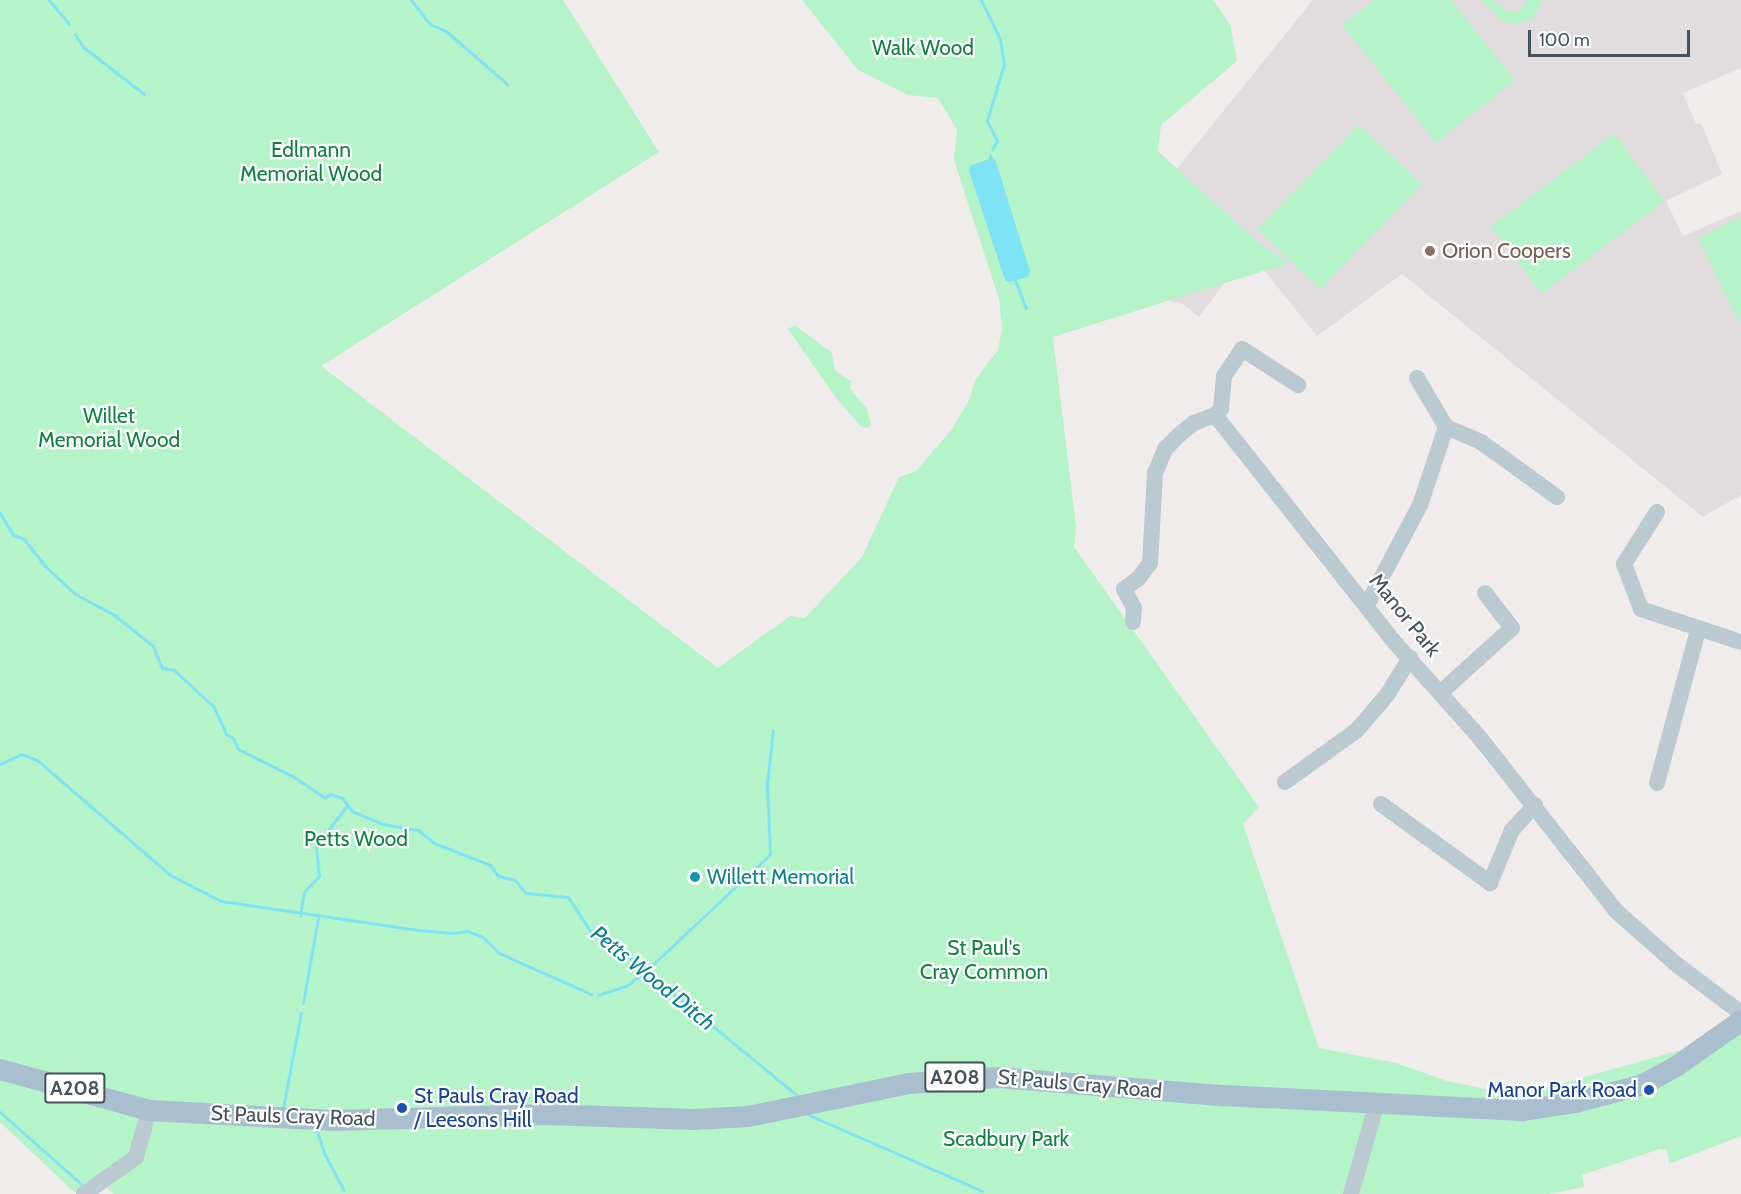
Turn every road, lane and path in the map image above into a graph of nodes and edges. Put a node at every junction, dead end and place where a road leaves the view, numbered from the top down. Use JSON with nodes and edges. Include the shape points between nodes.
{"nodes":[{"id":1,"x":1417,"y":378,"type":"dead end"},
{"id":2,"x":1298,"y":385,"type":"dead end"},
{"id":3,"x":1215,"y":415,"type":"junction"},
{"id":4,"x":1446,"y":427,"type":"junction"},
{"id":5,"x":1557,"y":497,"type":"dead end"},
{"id":6,"x":1658,"y":512,"type":"dead end"},
{"id":7,"x":1485,"y":593,"type":"dead end"},
{"id":8,"x":1367,"y":605,"type":"junction"},
{"id":9,"x":1133,"y":622,"type":"dead end"},
{"id":10,"x":1698,"y":630,"type":"junction"},
{"id":11,"x":1741,"y":642,"type":"edge"},
{"id":12,"x":1410,"y":658,"type":"junction"},
{"id":13,"x":1440,"y":693,"type":"junction"},
{"id":14,"x":1285,"y":782,"type":"dead end"},
{"id":15,"x":1657,"y":783,"type":"dead end"},
{"id":16,"x":1381,"y":804,"type":"dead end"},
{"id":17,"x":1535,"y":806,"type":"junction"},
{"id":18,"x":1741,"y":1013,"type":"edge"},
{"id":19,"x":1741,"y":1020,"type":"edge"},
{"id":20,"x":0,"y":1069,"type":"edge"},
{"id":21,"x":1377,"y":1103,"type":"junction"},
{"id":22,"x":149,"y":1110,"type":"junction"},
{"id":23,"x":106,"y":1189,"type":"edge"},
{"id":24,"x":84,"y":1194,"type":"edge"},
{"id":25,"x":1351,"y":1194,"type":"edge"}],
"edges":[{"from":1,"to":4,"type":"street"},
{"from":2,"to":3,"type":"street","via":[[1242,349],[1224,376],[1223,403]]},
{"from":3,"to":8,"type":"street","name":"Manor Park"},
{"from":3,"to":9,"type":"street","via":[[1180,434],[1165,449],[1155,473],[1150,563],[1124,589],[1134,608]]},
{"from":4,"to":5,"type":"street","via":[[1481,442]]},
{"from":4,"to":8,"type":"street","via":[[1420,505]]},
{"from":6,"to":10,"type":"street","via":[[1624,564],[1641,609]]},
{"from":7,"to":13,"type":"street","via":[[1512,628]]},
{"from":8,"to":12,"type":"street","name":"Manor Park"},
{"from":10,"to":11,"type":"street"},
{"from":10,"to":15,"type":"street"},
{"from":12,"to":13,"type":"street","name":"Manor Park"},
{"from":12,"to":14,"type":"street","via":[[1387,695],[1357,730]]},
{"from":13,"to":17,"type":"street","name":"Manor Park"},
{"from":16,"to":17,"type":"street","via":[[1490,883],[1512,830]]},
{"from":17,"to":18,"type":"street","name":"Manor Park","via":[[1616,911],[1676,964]]},
{"from":19,"to":21,"type":"main road","name":"St Pauls Cray Road","number":"A208","via":[[1643,1084],[1602,1097],[1522,1110]]},
{"from":20,"to":22,"type":"main road","number":"A208"},
{"from":21,"to":22,"type":"main road","name":"St Pauls Cray Road","number":"A208","via":[[997,1077],[909,1083],[748,1116],[694,1119],[544,1114],[333,1119]]},
{"from":21,"to":25,"type":"street"},
{"from":22,"to":23,"type":"street","via":[[136,1157]]},
{"from":23,"to":24,"type":"street"}]}
